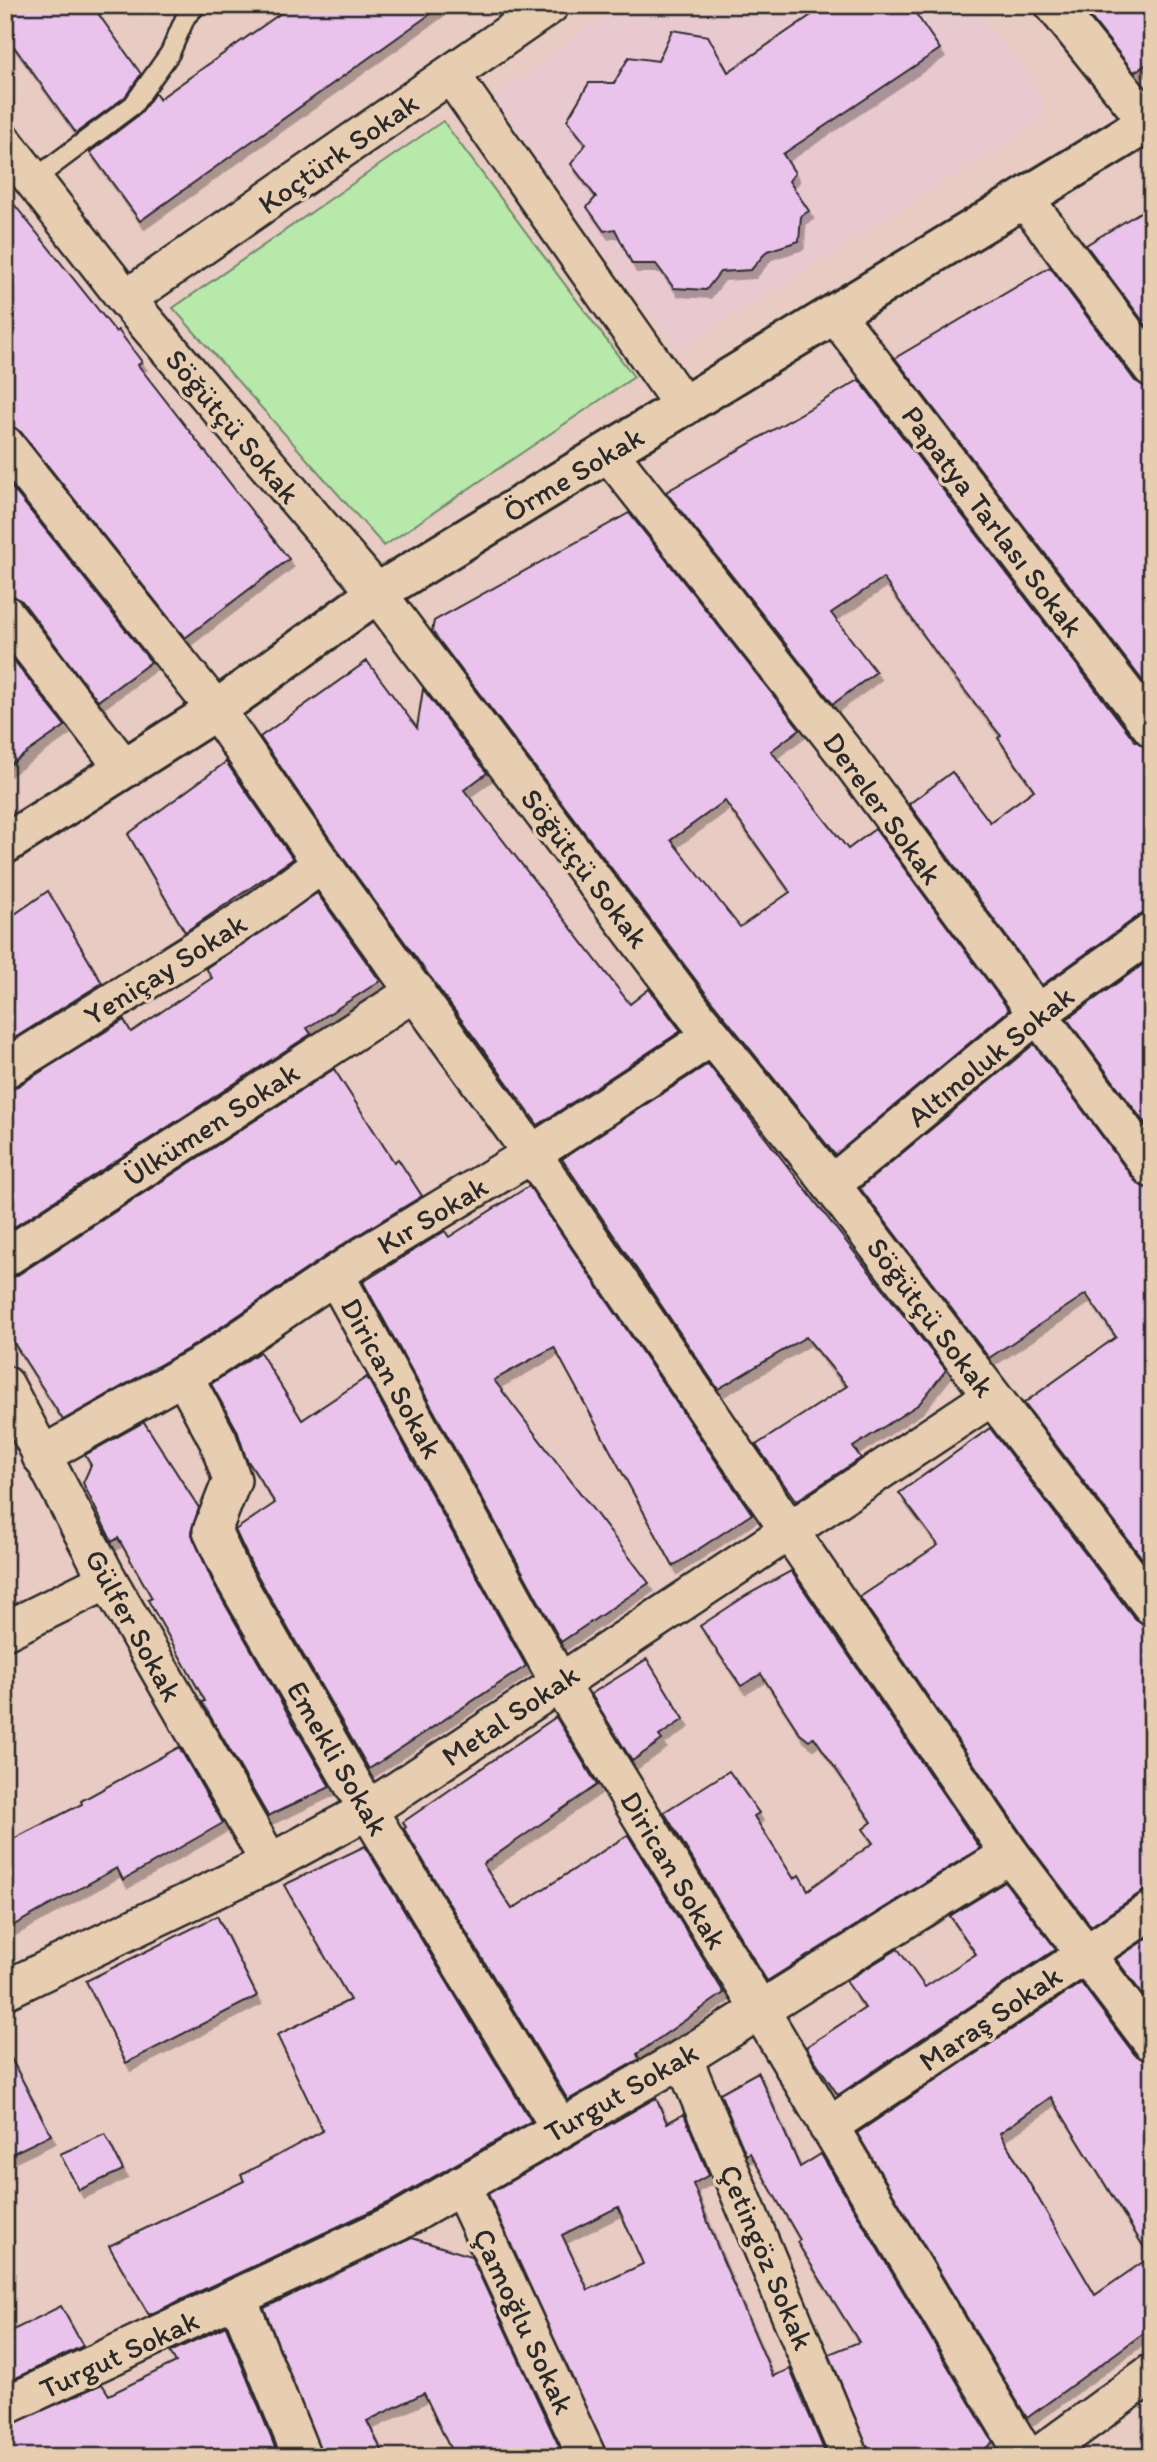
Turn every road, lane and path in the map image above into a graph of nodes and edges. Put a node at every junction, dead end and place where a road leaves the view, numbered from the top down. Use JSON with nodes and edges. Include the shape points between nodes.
{"nodes":[{"id":1,"x":197,"y":5,"type":"edge"},
{"id":2,"x":550,"y":5,"type":"edge"},
{"id":3,"x":1054,"y":5,"type":"edge"},
{"id":4,"x":451,"y":75,"type":"junction"},
{"id":5,"x":1150,"y":121,"type":"edge"},
{"id":6,"x":5,"y":144,"type":"edge"},
{"id":7,"x":33,"y":180,"type":"junction"},
{"id":8,"x":1025,"y":199,"type":"junction"},
{"id":9,"x":126,"y":299,"type":"junction"},
{"id":10,"x":835,"y":314,"type":"junction"},
{"id":11,"x":1152,"y":368,"type":"edge"},
{"id":12,"x":684,"y":407,"type":"junction"},
{"id":13,"x":5,"y":445,"type":"edge"},
{"id":14,"x":608,"y":452,"type":"junction"},
{"id":15,"x":377,"y":593,"type":"junction"},
{"id":16,"x":5,"y":614,"type":"edge"},
{"id":17,"x":216,"y":710,"type":"junction"},
{"id":18,"x":1152,"y":729,"type":"edge"},
{"id":19,"x":124,"y":768,"type":"junction"},
{"id":20,"x":5,"y":844,"type":"edge"},
{"id":21,"x":322,"y":864,"type":"junction"},
{"id":22,"x":1152,"y":932,"type":"edge"},
{"id":23,"x":416,"y":991,"type":"junction"},
{"id":24,"x":1036,"y":1016,"type":"junction"},
{"id":25,"x":712,"y":1036,"type":"junction"},
{"id":26,"x":5,"y":1069,"type":"edge"},
{"id":27,"x":532,"y":1154,"type":"junction"},
{"id":28,"x":1152,"y":1169,"type":"edge"},
{"id":29,"x":831,"y":1185,"type":"junction"},
{"id":30,"x":5,"y":1258,"type":"edge"},
{"id":31,"x":335,"y":1275,"type":"junction"},
{"id":32,"x":183,"y":1375,"type":"junction"},
{"id":33,"x":5,"y":1385,"type":"edge"},
{"id":34,"x":991,"y":1397,"type":"junction"},
{"id":35,"x":41,"y":1456,"type":"junction"},
{"id":36,"x":789,"y":1532,"type":"junction"},
{"id":37,"x":108,"y":1580,"type":"junction"},
{"id":38,"x":1152,"y":1606,"type":"edge"},
{"id":39,"x":5,"y":1631,"type":"edge"},
{"id":40,"x":559,"y":1682,"type":"junction"},
{"id":41,"x":368,"y":1810,"type":"junction"},
{"id":42,"x":1010,"y":1854,"type":"junction"},
{"id":43,"x":270,"y":1863,"type":"junction"},
{"id":44,"x":1152,"y":1910,"type":"edge"},
{"id":45,"x":1085,"y":1955,"type":"junction"},
{"id":46,"x":5,"y":1990,"type":"edge"},
{"id":47,"x":760,"y":2010,"type":"junction"},
{"id":48,"x":1152,"y":2042,"type":"edge"},
{"id":49,"x":683,"y":2058,"type":"junction"},
{"id":50,"x":828,"y":2127,"type":"junction"},
{"id":51,"x":560,"y":2128,"type":"junction"},
{"id":52,"x":461,"y":2185,"type":"junction"},
{"id":53,"x":238,"y":2299,"type":"junction"},
{"id":54,"x":1152,"y":2373,"type":"edge"},
{"id":55,"x":5,"y":2406,"type":"edge"},
{"id":56,"x":302,"y":2457,"type":"edge"},
{"id":57,"x":587,"y":2457,"type":"edge"},
{"id":58,"x":850,"y":2457,"type":"edge"},
{"id":59,"x":1026,"y":2457,"type":"edge"},
{"id":60,"x":1037,"y":2457,"type":"edge"}],
"edges":[{"from":1,"to":7,"type":"lane","via":[[133,104]]},
{"from":2,"to":4,"type":"street","name":"Koçtürk Sokak"},
{"from":3,"to":5,"type":"street"},
{"from":4,"to":9,"type":"street","name":"Koçtürk Sokak"},
{"from":4,"to":12,"type":"street"},
{"from":5,"to":8,"type":"main road","name":"Örme Sokak"},
{"from":6,"to":7,"type":"street","name":"Söğütçü Sokak"},
{"from":7,"to":9,"type":"street","name":"Söğütçü Sokak"},
{"from":8,"to":10,"type":"main road","name":"Örme Sokak"},
{"from":8,"to":11,"type":"street"},
{"from":9,"to":15,"type":"street","name":"Söğütçü Sokak"},
{"from":10,"to":12,"type":"main road","name":"Örme Sokak"},
{"from":10,"to":18,"type":"street","name":"Papatya Tarlası Sokak"},
{"from":12,"to":14,"type":"main road","name":"Örme Sokak"},
{"from":13,"to":17,"type":"street"},
{"from":14,"to":15,"type":"main road","name":"Örme Sokak"},
{"from":14,"to":24,"type":"street","name":"Dereler Sokak","via":[[848,757]]},
{"from":15,"to":17,"type":"main road","name":"Örme Sokak"},
{"from":15,"to":25,"type":"street","name":"Söğütçü Sokak"},
{"from":16,"to":19,"type":"street"},
{"from":17,"to":19,"type":"main road","name":"Örme Sokak"},
{"from":17,"to":21,"type":"street"},
{"from":19,"to":20,"type":"main road","name":"Örme Sokak"},
{"from":21,"to":23,"type":"street"},
{"from":21,"to":26,"type":"street","name":"Yeniçay Sokak","via":[[253,914]]},
{"from":22,"to":24,"type":"street","name":"Altınoluk Sokak"},
{"from":23,"to":27,"type":"street"},
{"from":23,"to":30,"type":"street","name":"Ülkümen Sokak"},
{"from":24,"to":28,"type":"street","name":"Dereler Sokak"},
{"from":24,"to":29,"type":"street","name":"Altınoluk Sokak"},
{"from":25,"to":27,"type":"street","name":"Kır Sokak"},
{"from":25,"to":29,"type":"street","name":"Söğütçü Sokak"},
{"from":27,"to":31,"type":"street","name":"Kır Sokak"},
{"from":27,"to":36,"type":"street"},
{"from":29,"to":34,"type":"street","name":"Söğütçü Sokak"},
{"from":31,"to":32,"type":"street","name":"Kır Sokak"},
{"from":31,"to":40,"type":"street","name":"Dirican Sokak"},
{"from":32,"to":35,"type":"street","name":"Kır Sokak"},
{"from":32,"to":41,"type":"street","name":"Emekli Sokak","via":[[218,1440],[232,1480],[212,1531],[233,1576]]},
{"from":33,"to":35,"type":"street","name":"Gülfer Sokak"},
{"from":34,"to":36,"type":"street","name":"Metal Sokak"},
{"from":34,"to":38,"type":"street","name":"Söğütçü Sokak"},
{"from":35,"to":37,"type":"street","name":"Gülfer Sokak"},
{"from":36,"to":40,"type":"street","name":"Metal Sokak"},
{"from":36,"to":42,"type":"street"},
{"from":37,"to":39,"type":"street"},
{"from":37,"to":43,"type":"street","name":"Gülfer Sokak"},
{"from":40,"to":41,"type":"street","name":"Metal Sokak"},
{"from":40,"to":47,"type":"street","name":"Dirican Sokak"},
{"from":41,"to":43,"type":"street","name":"Metal Sokak"},
{"from":41,"to":51,"type":"street","name":"Emekli Sokak"},
{"from":42,"to":45,"type":"street"},
{"from":42,"to":47,"type":"street","name":"Turgut Sokak"},
{"from":43,"to":46,"type":"street","name":"Metal Sokak"},
{"from":44,"to":45,"type":"street","name":"Maraş Sokak"},
{"from":45,"to":48,"type":"street"},
{"from":45,"to":50,"type":"street","name":"Maraş Sokak"},
{"from":47,"to":49,"type":"street","name":"Turgut Sokak"},
{"from":47,"to":50,"type":"street","name":"Dirican Sokak"},
{"from":49,"to":51,"type":"street","name":"Turgut Sokak"},
{"from":49,"to":58,"type":"street","name":"Çetingöz Sokak"},
{"from":50,"to":59,"type":"street","name":"Dirican Sokak"},
{"from":51,"to":52,"type":"street","name":"Turgut Sokak"},
{"from":52,"to":53,"type":"street","name":"Turgut Sokak","via":[[398,2222]]},
{"from":52,"to":57,"type":"street","name":"Çamoğlu Sokak"},
{"from":53,"to":55,"type":"street","name":"Turgut Sokak"},
{"from":53,"to":56,"type":"street"},
{"from":54,"to":60,"type":"street"}]}
